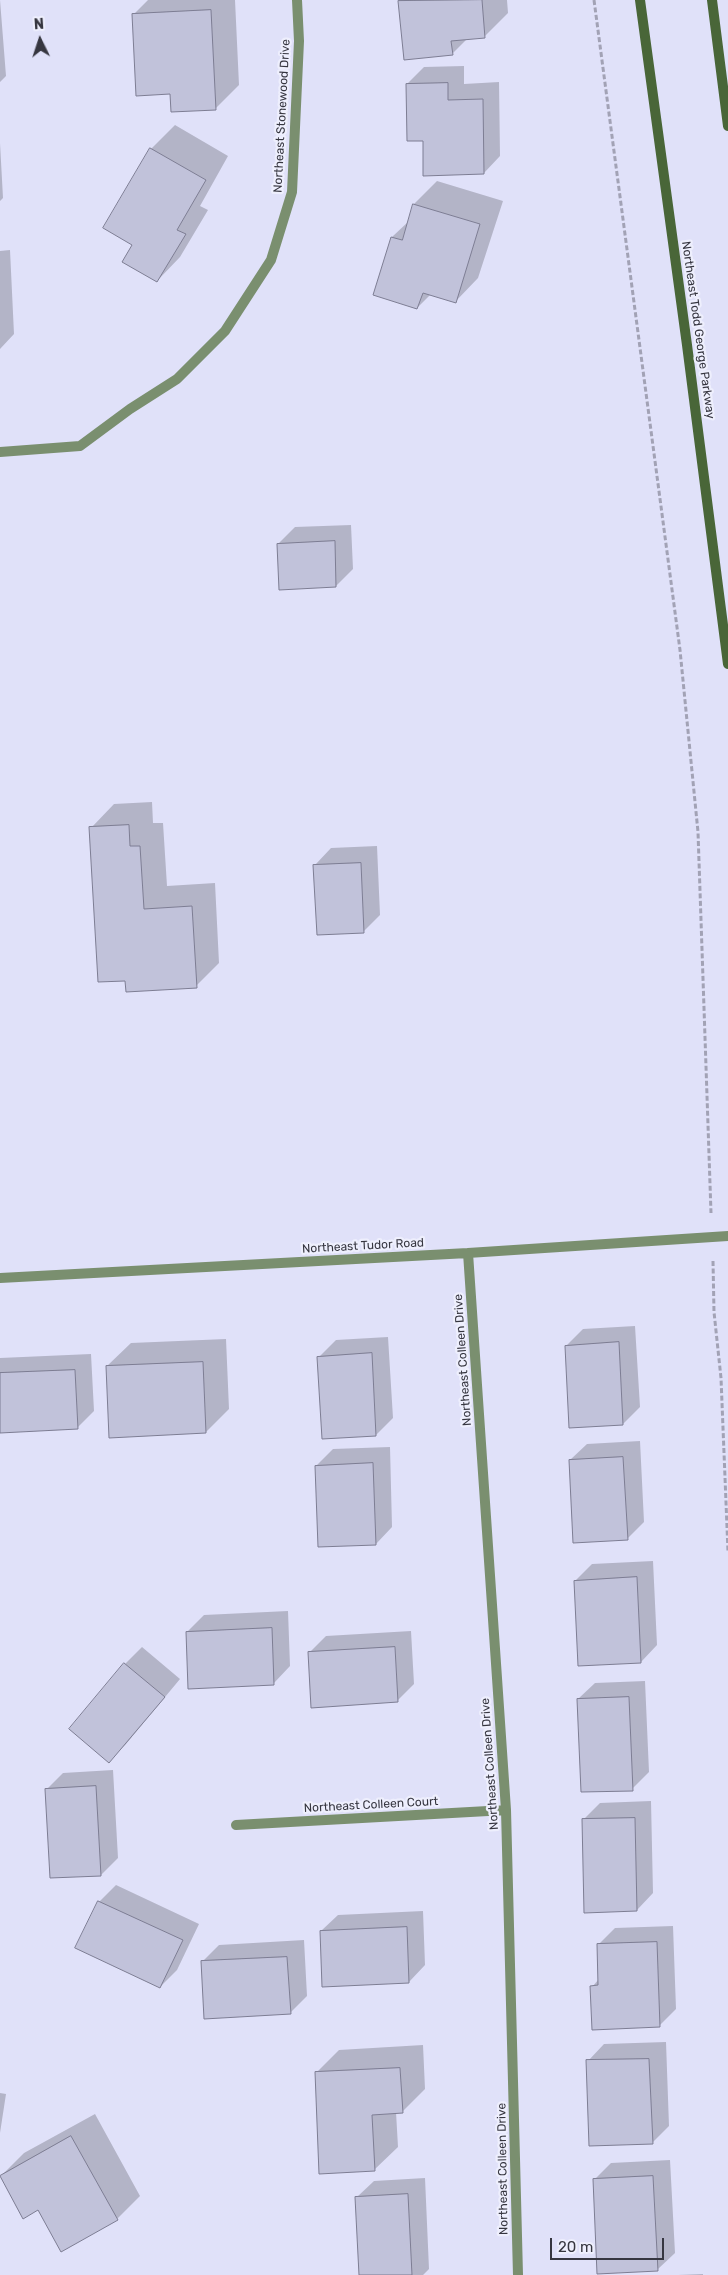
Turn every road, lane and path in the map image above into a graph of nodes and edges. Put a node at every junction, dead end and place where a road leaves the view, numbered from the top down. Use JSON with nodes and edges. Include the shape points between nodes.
{"nodes":[{"id":1,"x":297,"y":0,"type":"edge"},
{"id":2,"x":594,"y":0,"type":"edge"},
{"id":3,"x":640,"y":0,"type":"edge"},
{"id":4,"x":712,"y":0,"type":"edge"},
{"id":5,"x":728,"y":126,"type":"edge"},
{"id":6,"x":0,"y":452,"type":"edge"},
{"id":7,"x":728,"y":664,"type":"edge"},
{"id":8,"x":728,"y":1236,"type":"edge"},
{"id":9,"x":712,"y":1237,"type":"junction"},
{"id":10,"x":468,"y":1253,"type":"junction"},
{"id":11,"x":0,"y":1278,"type":"edge"},
{"id":12,"x":728,"y":1552,"type":"edge"},
{"id":13,"x":506,"y":1810,"type":"junction"},
{"id":14,"x":236,"y":1825,"type":"dead end"},
{"id":15,"x":518,"y":2275,"type":"edge"}],
"edges":[{"from":1,"to":6,"type":"street","name":"Northeast Stonewood Drive","via":[[299,40],[292,192],[271,260],[225,331],[177,379],[80,446]]},
{"from":2,"to":9,"type":"path","via":[[680,650],[698,832]]},
{"from":3,"to":7,"type":"main road","name":"Northeast Todd George Parkway"},
{"from":4,"to":5,"type":"main road"},
{"from":8,"to":9,"type":"street","name":"Northeast Tudor Road"},
{"from":9,"to":10,"type":"street","name":"Northeast Tudor Road"},
{"from":9,"to":12,"type":"path"},
{"from":10,"to":11,"type":"street","name":"Northeast Tudor Road"},
{"from":10,"to":13,"type":"street","name":"Northeast Colleen Drive"},
{"from":13,"to":14,"type":"street","name":"Northeast Colleen Court"},
{"from":13,"to":15,"type":"street","name":"Northeast Colleen Drive"}]}
